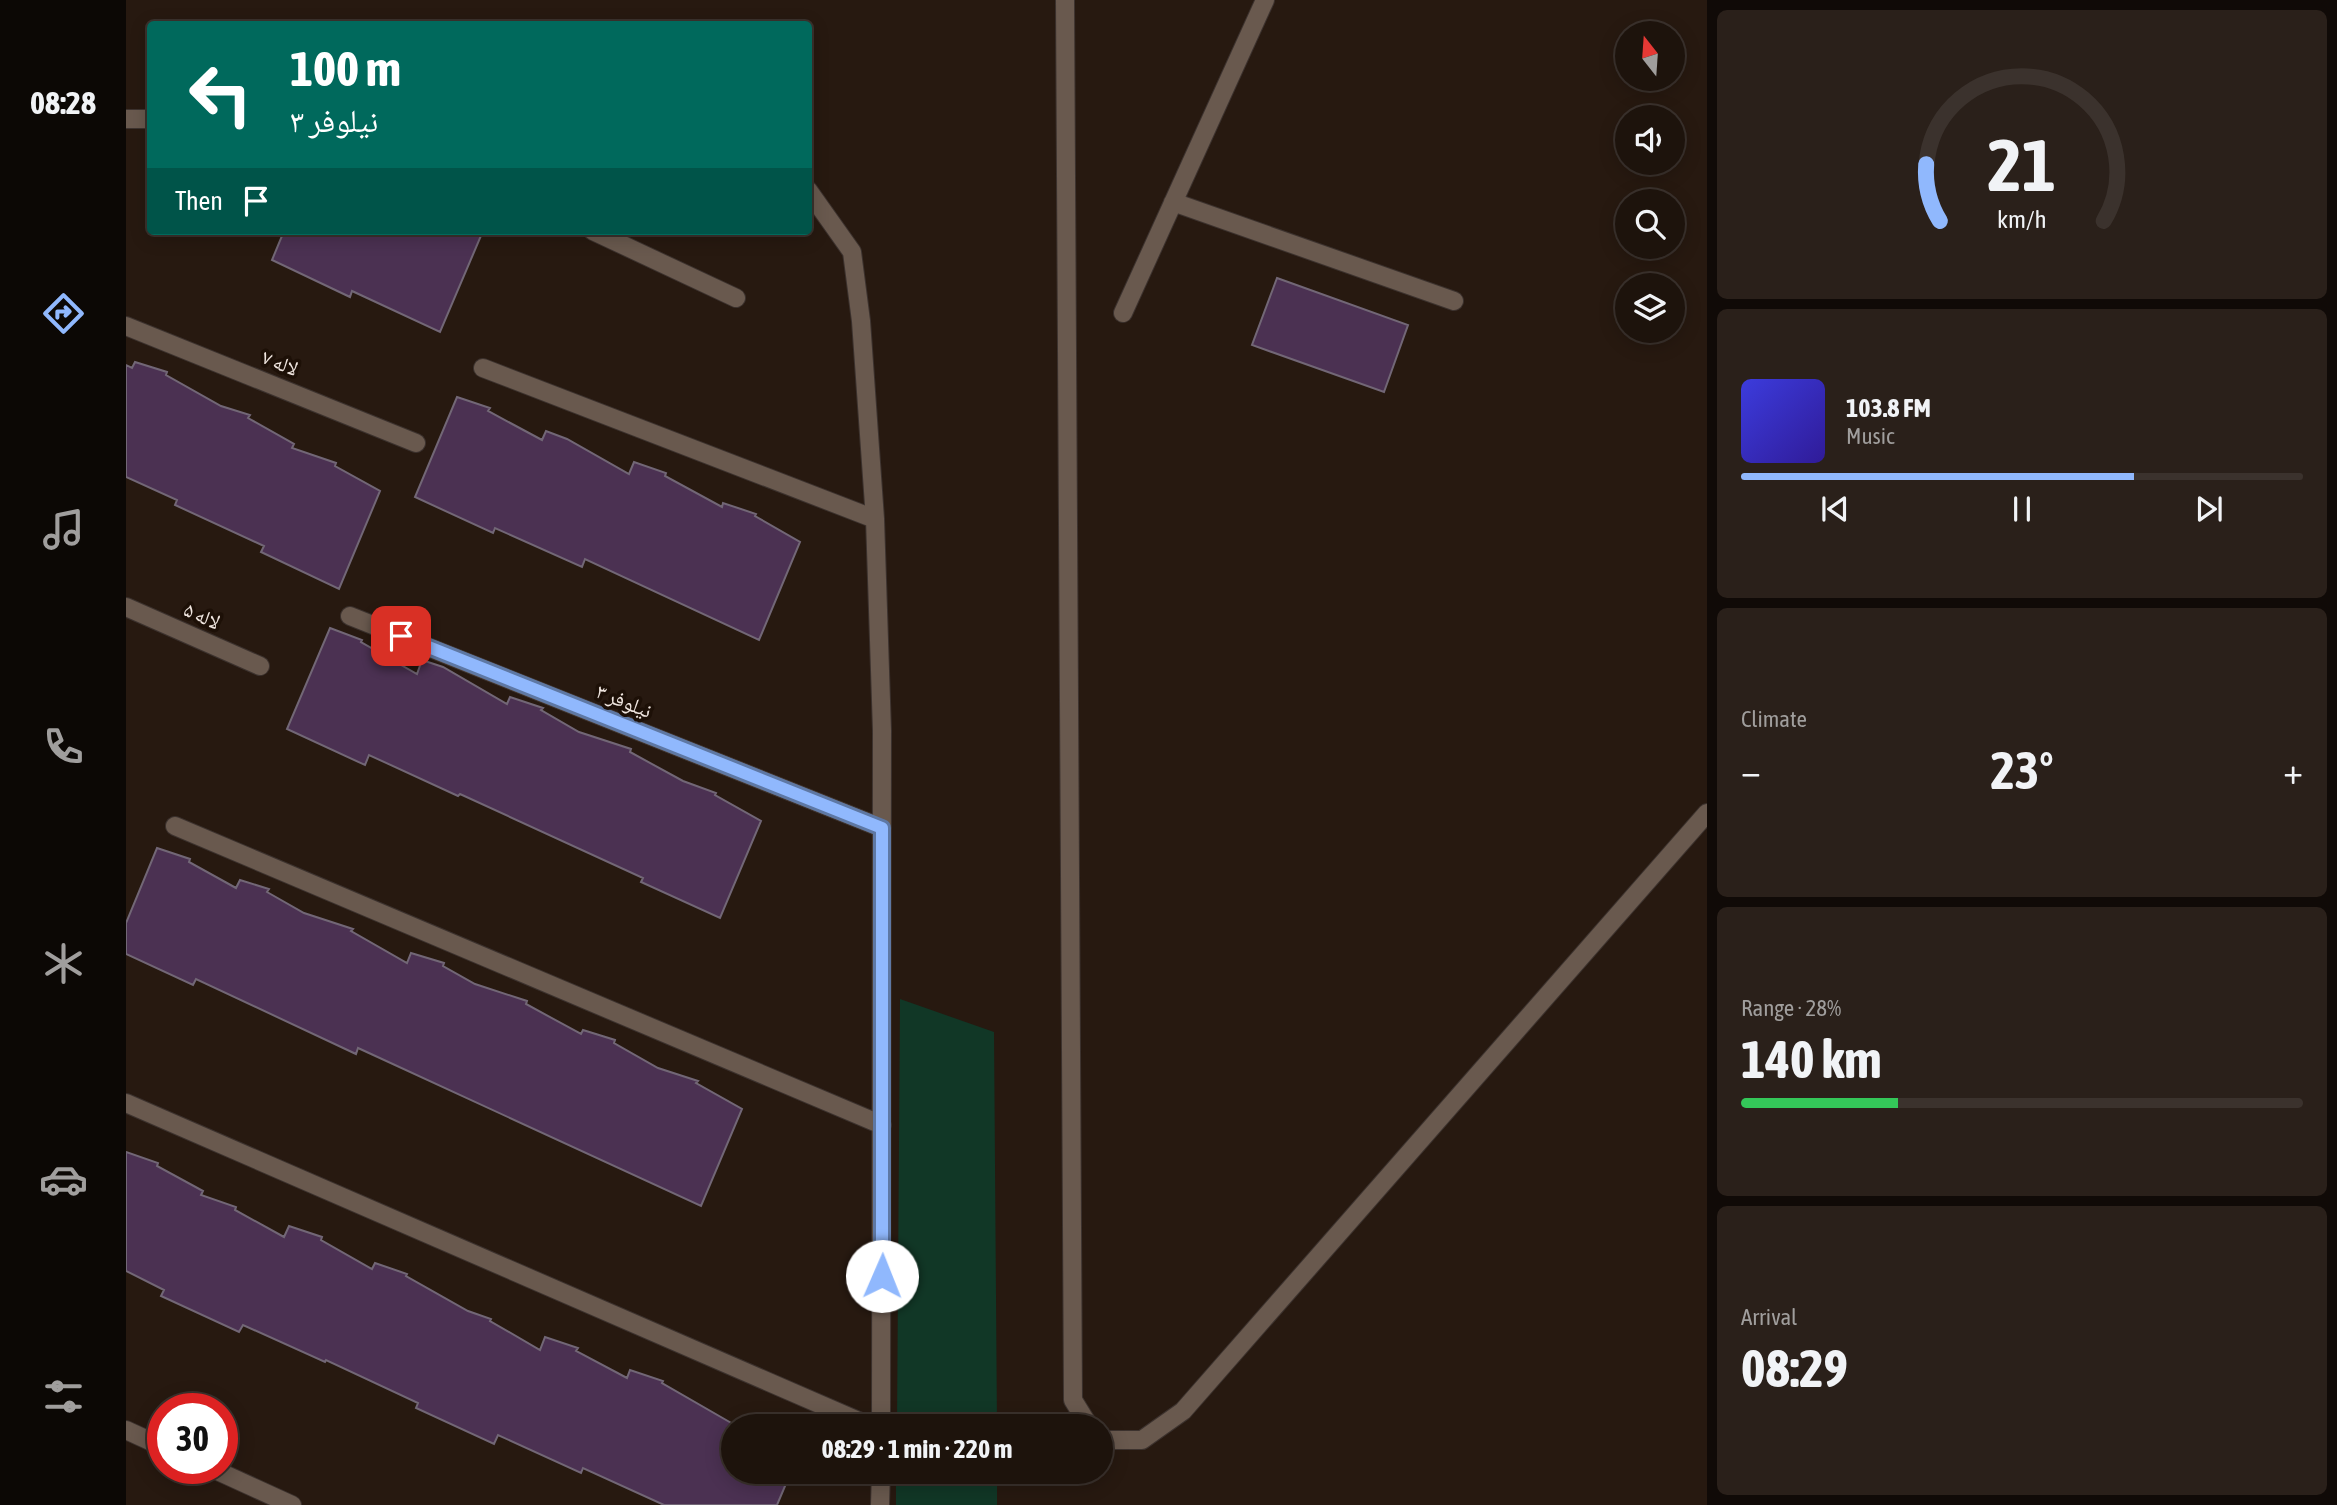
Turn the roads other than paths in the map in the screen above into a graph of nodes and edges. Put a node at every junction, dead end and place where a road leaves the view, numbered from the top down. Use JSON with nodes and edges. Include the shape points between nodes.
{"nodes":[{"id":1,"x":1065,"y":0,"type":"edge"},
{"id":2,"x":1265,"y":0,"type":"edge"},
{"id":3,"x":126,"y":119,"type":"edge"},
{"id":4,"x":147,"y":119,"type":"edge"},
{"id":5,"x":812,"y":196,"type":"edge"},
{"id":6,"x":1173,"y":202,"type":"junction"},
{"id":7,"x":602,"y":235,"type":"edge"},
{"id":8,"x":736,"y":298,"type":"dead end"},
{"id":9,"x":1454,"y":301,"type":"dead end"},
{"id":10,"x":1123,"y":313,"type":"dead end"},
{"id":11,"x":126,"y":326,"type":"edge"},
{"id":12,"x":483,"y":368,"type":"dead end"},
{"id":13,"x":416,"y":443,"type":"dead end"},
{"id":14,"x":874,"y":519,"type":"junction"},
{"id":15,"x":126,"y":607,"type":"edge"},
{"id":16,"x":350,"y":616,"type":"dead end"},
{"id":17,"x":260,"y":666,"type":"dead end"},
{"id":18,"x":1707,"y":813,"type":"edge"},
{"id":19,"x":175,"y":826,"type":"dead end"},
{"id":20,"x":882,"y":828,"type":"junction"},
{"id":21,"x":126,"y":1103,"type":"edge"},
{"id":22,"x":883,"y":1125,"type":"junction"},
{"id":23,"x":842,"y":1414,"type":"edge"},
{"id":24,"x":881,"y":1414,"type":"edge"},
{"id":25,"x":1081,"y":1414,"type":"edge"},
{"id":26,"x":126,"y":1430,"type":"edge"},
{"id":27,"x":147,"y":1440,"type":"edge"},
{"id":28,"x":1113,"y":1440,"type":"edge"},
{"id":29,"x":238,"y":1480,"type":"edge"},
{"id":30,"x":881,"y":1484,"type":"edge"},
{"id":31,"x":292,"y":1505,"type":"edge"},
{"id":32,"x":880,"y":1505,"type":"edge"}],
"edges":[{"from":1,"to":25,"type":"street","via":[[1073,1400]]},
{"from":2,"to":6,"type":"street"},
{"from":3,"to":4,"type":"street"},
{"from":5,"to":14,"type":"street","via":[[852,252]]},
{"from":6,"to":9,"type":"street"},
{"from":6,"to":10,"type":"street"},
{"from":7,"to":8,"type":"street"},
{"from":11,"to":13,"type":"street","name":"لاله ٧"},
{"from":12,"to":14,"type":"street"},
{"from":14,"to":20,"type":"street"},
{"from":15,"to":17,"type":"street","name":"لاله ۵"},
{"from":16,"to":20,"type":"street","name":"نیلوفر ٣"},
{"from":18,"to":28,"type":"street","via":[[1183,1411],[1142,1440]]},
{"from":19,"to":22,"type":"street"},
{"from":20,"to":22,"type":"street"},
{"from":21,"to":23,"type":"street"},
{"from":22,"to":24,"type":"street"},
{"from":26,"to":27,"type":"street"},
{"from":29,"to":31,"type":"street"},
{"from":30,"to":32,"type":"street"}]}
